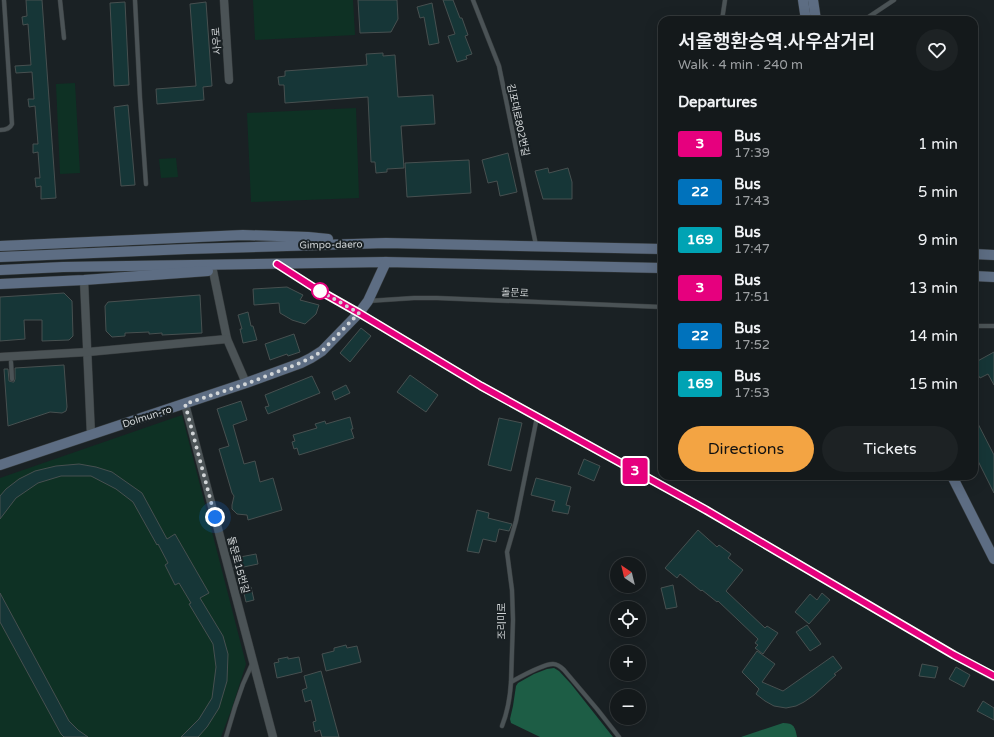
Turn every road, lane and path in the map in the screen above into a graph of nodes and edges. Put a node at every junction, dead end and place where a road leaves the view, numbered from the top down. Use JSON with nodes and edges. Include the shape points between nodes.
{"nodes":[{"id":1,"x":4,"y":0,"type":"edge"},
{"id":2,"x":60,"y":0,"type":"edge"},
{"id":3,"x":135,"y":0,"type":"edge"},
{"id":4,"x":224,"y":0,"type":"edge"},
{"id":5,"x":473,"y":0,"type":"edge"},
{"id":6,"x":725,"y":0,"type":"edge"},
{"id":7,"x":803,"y":0,"type":"edge"},
{"id":8,"x":813,"y":0,"type":"edge"},
{"id":9,"x":894,"y":0,"type":"edge"},
{"id":10,"x":723,"y":16,"type":"edge"},
{"id":11,"x":805,"y":16,"type":"edge"},
{"id":12,"x":815,"y":16,"type":"edge"},
{"id":13,"x":870,"y":16,"type":"edge"},
{"id":14,"x":64,"y":38,"type":"dead end"},
{"id":15,"x":229,"y":80,"type":"dead end"},
{"id":16,"x":0,"y":130,"type":"edge"},
{"id":17,"x":146,"y":184,"type":"dead end"},
{"id":18,"x":386,"y":243,"type":"junction"},
{"id":19,"x":0,"y":246,"type":"edge"},
{"id":20,"x":536,"y":247,"type":"junction"},
{"id":21,"x":658,"y":249,"type":"edge"},
{"id":22,"x":978,"y":254,"type":"edge"},
{"id":23,"x":994,"y":255,"type":"edge"},
{"id":24,"x":0,"y":257,"type":"edge"},
{"id":25,"x":386,"y":262,"type":"junction"},
{"id":26,"x":272,"y":264,"type":"junction"},
{"id":27,"x":658,"y":268,"type":"edge"},
{"id":28,"x":0,"y":270,"type":"edge"},
{"id":29,"x":213,"y":271,"type":"junction"},
{"id":30,"x":978,"y":276,"type":"edge"},
{"id":31,"x":994,"y":277,"type":"edge"},
{"id":32,"x":84,"y":280,"type":"junction"},
{"id":33,"x":0,"y":284,"type":"edge"},
{"id":34,"x":368,"y":301,"type":"junction"},
{"id":35,"x":658,"y":307,"type":"edge"},
{"id":36,"x":359,"y":313,"type":"junction"},
{"id":37,"x":978,"y":326,"type":"edge"},
{"id":38,"x":994,"y":326,"type":"edge"},
{"id":39,"x":227,"y":338,"type":"junction"},
{"id":40,"x":88,"y":352,"type":"junction"},
{"id":41,"x":0,"y":357,"type":"edge"},
{"id":42,"x":11,"y":362,"type":"dead end"},
{"id":43,"x":12,"y":379,"type":"dead end"},
{"id":44,"x":246,"y":384,"type":"junction"},
{"id":45,"x":185,"y":404,"type":"junction"},
{"id":46,"x":537,"y":417,"type":"junction"},
{"id":47,"x":91,"y":435,"type":"junction"},
{"id":48,"x":0,"y":465,"type":"edge"},
{"id":49,"x":954,"y":480,"type":"edge"},
{"id":50,"x":994,"y":559,"type":"edge"},
{"id":51,"x":253,"y":662,"type":"junction"},
{"id":52,"x":994,"y":676,"type":"edge"},
{"id":53,"x":511,"y":682,"type":"junction"},
{"id":54,"x":502,"y":726,"type":"dead end"},
{"id":55,"x":226,"y":737,"type":"edge"},
{"id":56,"x":274,"y":737,"type":"edge"},
{"id":57,"x":619,"y":737,"type":"edge"}],
"edges":[{"from":1,"to":16,"type":"lane","via":[[12,124]]},
{"from":2,"to":14,"type":"lane"},
{"from":3,"to":17,"type":"lane"},
{"from":4,"to":15,"type":"street","name":"사우로"},
{"from":5,"to":20,"type":"lane","name":"김포대로802번길","via":[[499,66]]},
{"from":6,"to":10,"type":"lane"},
{"from":7,"to":11,"type":"main road"},
{"from":8,"to":12,"type":"main road"},
{"from":9,"to":13,"type":"lane"},
{"from":18,"to":19,"type":"main road","via":[[243,235]]},
{"from":18,"to":20,"type":"main road","name":"Gimpo-daero"},
{"from":18,"to":24,"type":"main road","name":"Gimpo-daero"},
{"from":20,"to":21,"type":"main road","name":"Gimpo-daero"},
{"from":22,"to":23,"type":"main road"},
{"from":25,"to":26,"type":"main road","name":"Gimpo-daero"},
{"from":25,"to":27,"type":"main road","name":"Gimpo-daero"},
{"from":25,"to":34,"type":"main road","name":"Dolmun-ro"},
{"from":26,"to":28,"type":"main road","name":"Gimpo-daero"},
{"from":26,"to":29,"type":"main road"},
{"from":26,"to":36,"type":"street"},
{"from":29,"to":32,"type":"main road"},
{"from":29,"to":39,"type":"street"},
{"from":30,"to":31,"type":"main road"},
{"from":32,"to":33,"type":"main road"},
{"from":32,"to":40,"type":"street"},
{"from":34,"to":35,"type":"lane","name":"돌문로","via":[[437,298]]},
{"from":34,"to":36,"type":"main road","name":"Dolmun-ro"},
{"from":36,"to":44,"type":"main road","name":"Dolmun-ro","via":[[322,351],[311,358]]},
{"from":36,"to":46,"type":"street"},
{"from":37,"to":38,"type":"lane"},
{"from":39,"to":40,"type":"street"},
{"from":39,"to":44,"type":"street"},
{"from":40,"to":41,"type":"street"},
{"from":40,"to":47,"type":"street"},
{"from":42,"to":43,"type":"lane"},
{"from":44,"to":45,"type":"main road","name":"Dolmun-ro"},
{"from":45,"to":47,"type":"main road","name":"Dolmun-ro"},
{"from":45,"to":51,"type":"street","name":"돌문로15번길"},
{"from":46,"to":52,"type":"street","via":[[706,510]]},
{"from":46,"to":53,"type":"lane","name":"조리미로","via":[[516,521],[507,552],[512,606]]},
{"from":47,"to":48,"type":"main road","name":"Dolmun-ro"},
{"from":49,"to":50,"type":"main road"},
{"from":51,"to":55,"type":"lane"},
{"from":51,"to":56,"type":"street","name":"돌문로15번길"},
{"from":53,"to":54,"type":"lane","name":"조리미로","via":[[510,700]]},
{"from":53,"to":57,"type":"lane","via":[[545,665],[558,665]]}]}
